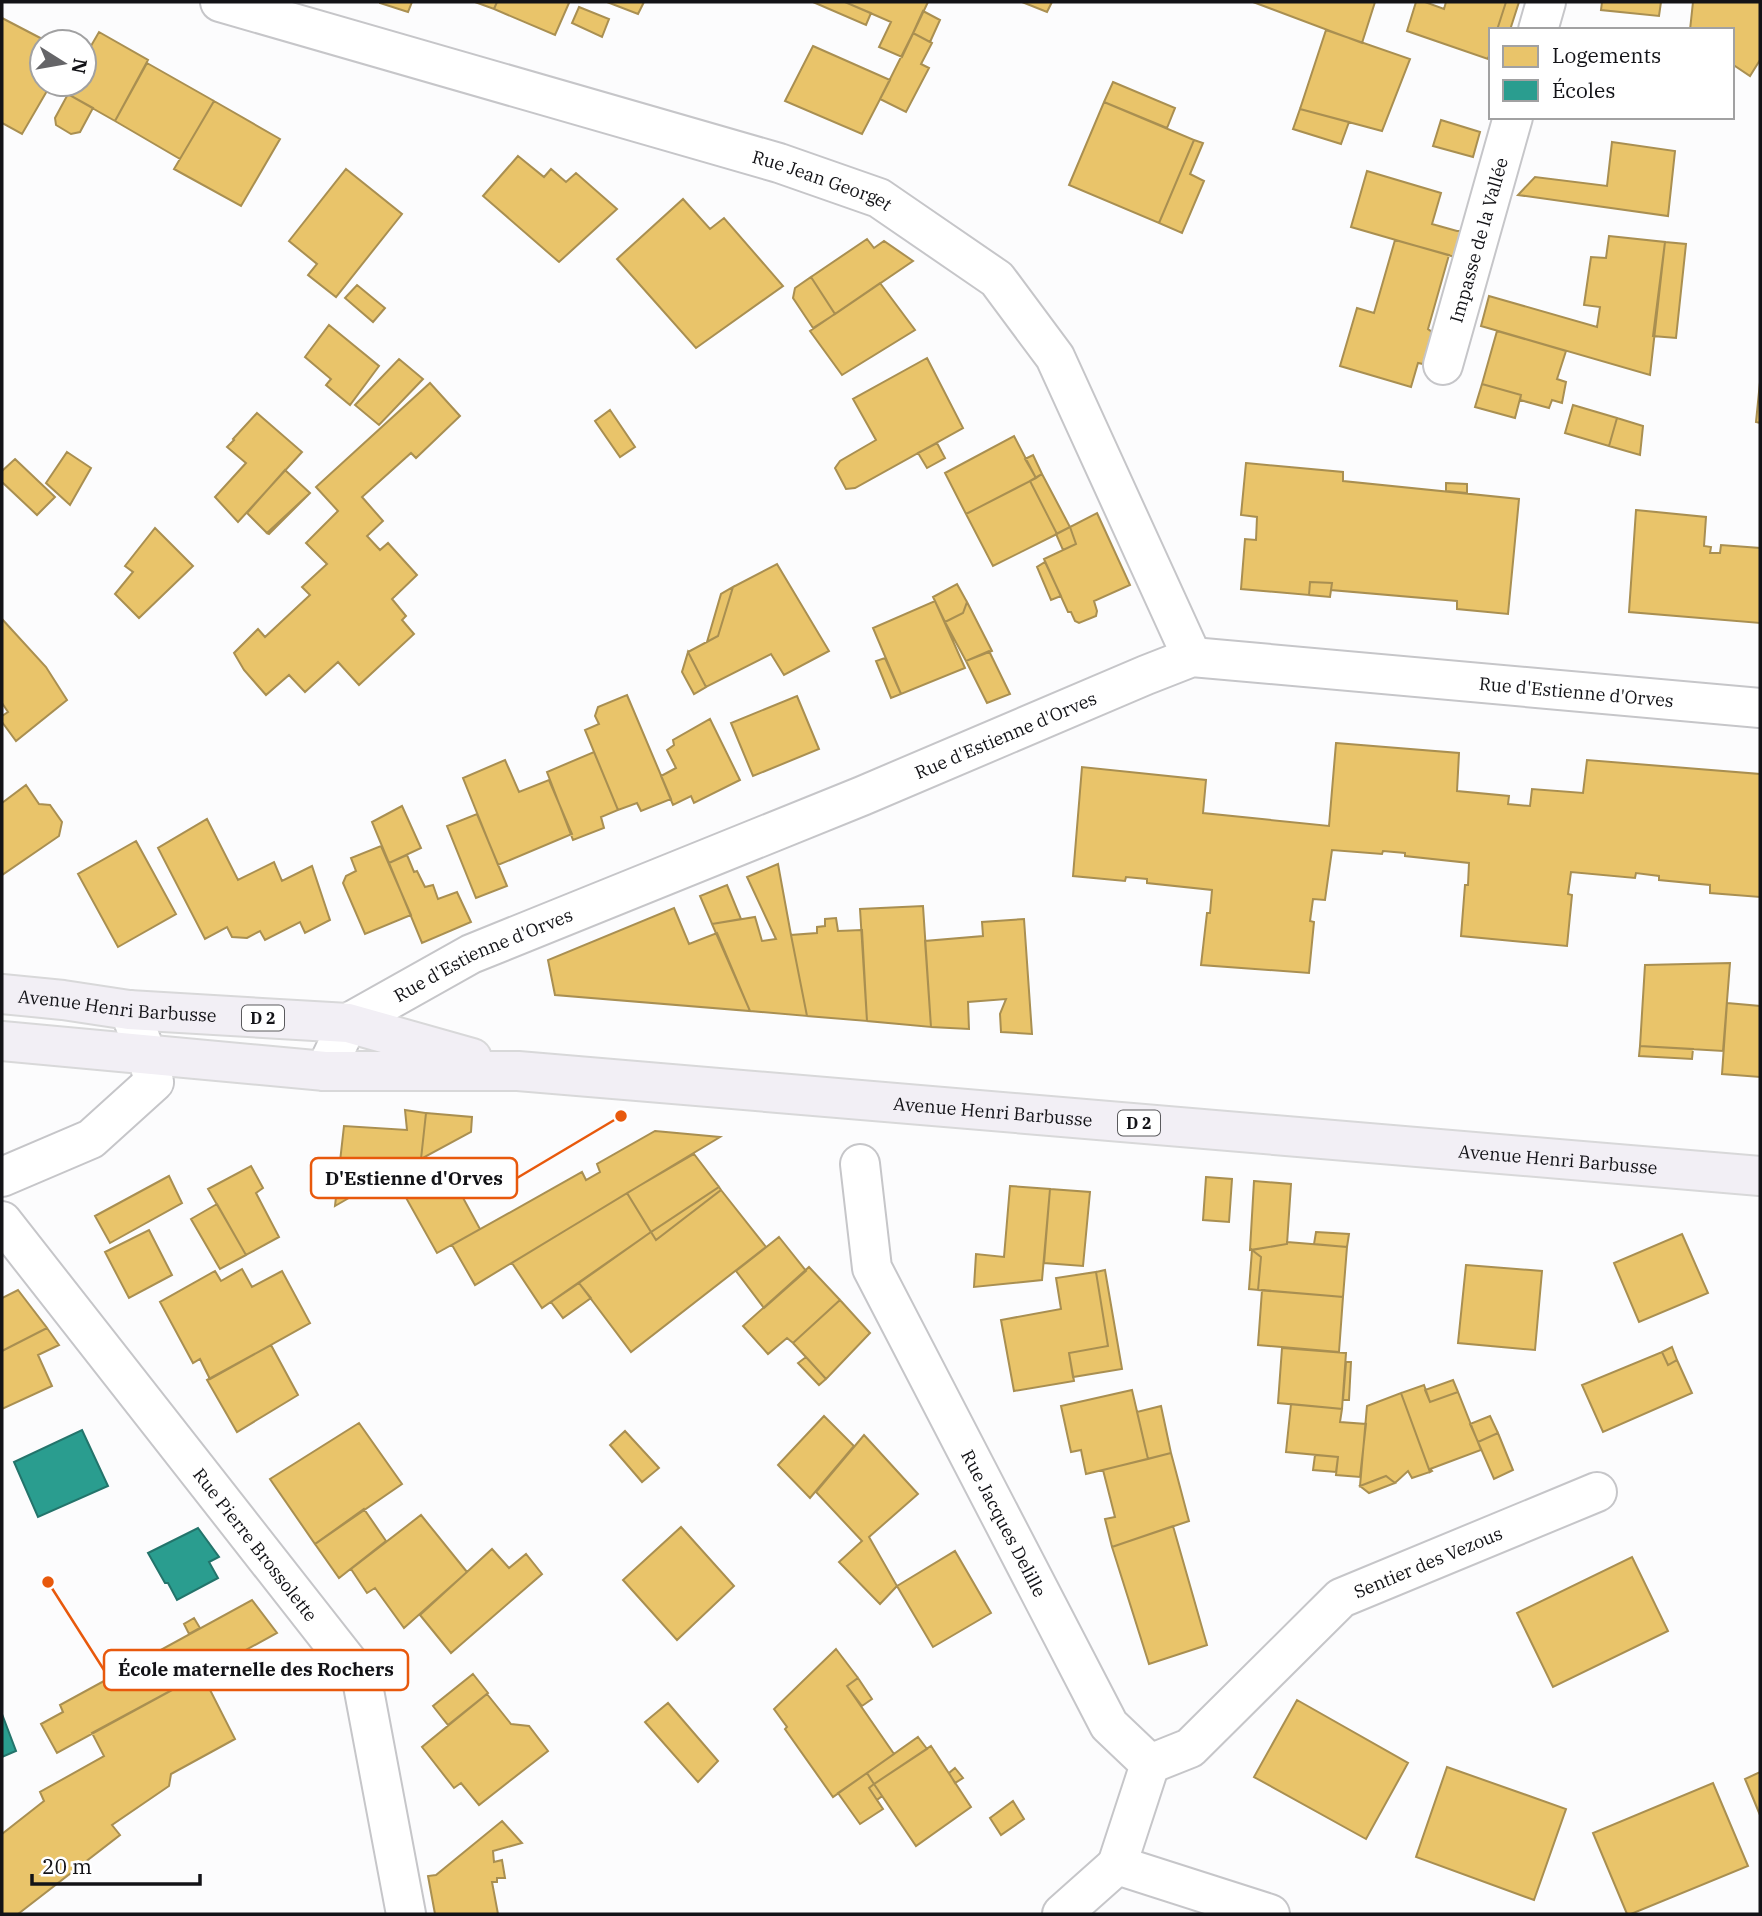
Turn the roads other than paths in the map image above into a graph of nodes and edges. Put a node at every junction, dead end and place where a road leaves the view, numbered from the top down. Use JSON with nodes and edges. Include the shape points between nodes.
{"nodes":[{"id":1,"x":220,"y":2,"type":"edge"},
{"id":2,"x":1546,"y":2,"type":"edge"},
{"id":3,"x":1539,"y":28,"type":"edge"},
{"id":4,"x":1512,"y":119,"type":"edge"},
{"id":5,"x":1443,"y":365,"type":"dead end"},
{"id":6,"x":1192,"y":657,"type":"junction"},
{"id":7,"x":1760,"y":708,"type":"edge"},
{"id":8,"x":2,"y":994,"type":"edge"},
{"id":9,"x":129,"y":1010,"type":"junction"},
{"id":10,"x":348,"y":1023,"type":"junction"},
{"id":11,"x":2,"y":1041,"type":"edge"},
{"id":12,"x":147,"y":1055,"type":"junction"},
{"id":13,"x":325,"y":1071,"type":"junction"},
{"id":14,"x":518,"y":1071,"type":"junction"},
{"id":15,"x":860,"y":1164,"type":"dead end"},
{"id":16,"x":1760,"y":1176,"type":"edge"},
{"id":17,"x":2,"y":1177,"type":"edge"},
{"id":18,"x":2,"y":1221,"type":"edge"},
{"id":19,"x":1597,"y":1492,"type":"dead end"},
{"id":20,"x":1150,"y":1764,"type":"junction"},
{"id":21,"x":1117,"y":1866,"type":"junction"},
{"id":22,"x":406,"y":1914,"type":"edge"},
{"id":23,"x":1062,"y":1914,"type":"edge"},
{"id":24,"x":1270,"y":1914,"type":"edge"}],
"edges":[{"from":1,"to":6,"type":"street","name":"Rue Jean Georget","via":[[779,163],[879,198],[997,279],[1055,358]]},
{"from":2,"to":3,"type":"street"},
{"from":4,"to":5,"type":"street","name":"Impasse de la Vallée"},
{"from":6,"to":7,"type":"street","name":"Rue d'Estienne d'Orves"},
{"from":6,"to":10,"type":"street","name":"Rue d'Estienne d'Orves","via":[[471,954]]},
{"from":8,"to":9,"type":"main road","name":"Avenue Henri Barbusse","number":"D 2"},
{"from":9,"to":10,"type":"main road","name":"Avenue Henri Barbusse","number":"D 2"},
{"from":9,"to":12,"type":"street"},
{"from":10,"to":13,"type":"street"},
{"from":10,"to":14,"type":"main road","name":"Avenue Henri Barbusse","number":"D 2"},
{"from":11,"to":12,"type":"main road","name":"Avenue Henri Barbusse","number":"D 2"},
{"from":12,"to":13,"type":"main road","name":"Avenue Henri Barbusse","number":"D 2"},
{"from":12,"to":17,"type":"street","via":[[154,1083],[91,1139]]},
{"from":13,"to":14,"type":"main road","name":"Avenue Henri Barbusse","number":"D 2"},
{"from":14,"to":16,"type":"main road","name":"Avenue Henri Barbusse","number":"D 2"},
{"from":15,"to":20,"type":"street","name":"Rue Jacques Delille","via":[[872,1268],[1109,1725]]},
{"from":18,"to":22,"type":"street","name":"Rue Pierre Brossolette","via":[[362,1680]]},
{"from":19,"to":20,"type":"street","name":"Sentier des Vezous","via":[[1341,1598],[1190,1748]]},
{"from":20,"to":21,"type":"street"},
{"from":21,"to":23,"type":"street"},
{"from":21,"to":24,"type":"street"}]}
